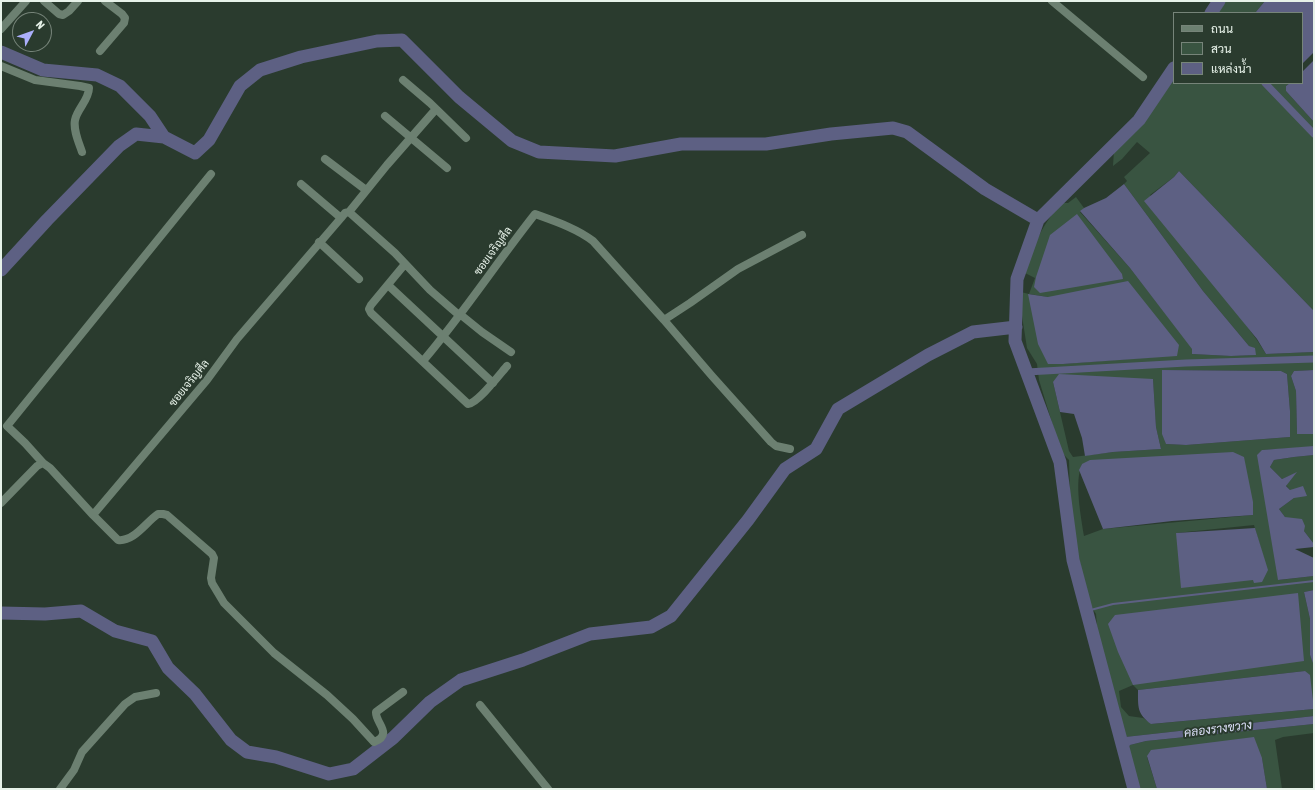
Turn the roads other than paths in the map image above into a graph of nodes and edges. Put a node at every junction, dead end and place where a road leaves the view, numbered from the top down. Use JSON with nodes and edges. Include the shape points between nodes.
{"nodes":[{"id":1,"x":26,"y":1,"type":"edge"},
{"id":2,"x":44,"y":1,"type":"edge"},
{"id":3,"x":78,"y":1,"type":"edge"},
{"id":4,"x":105,"y":1,"type":"edge"},
{"id":5,"x":1052,"y":1,"type":"edge"},
{"id":6,"x":1,"y":29,"type":"edge"},
{"id":7,"x":100,"y":51,"type":"dead end"},
{"id":8,"x":1,"y":66,"type":"edge"},
{"id":9,"x":1143,"y":77,"type":"dead end"},
{"id":10,"x":403,"y":80,"type":"dead end"},
{"id":11,"x":436,"y":110,"type":"junction"},
{"id":12,"x":385,"y":116,"type":"dead end"},
{"id":13,"x":411,"y":137,"type":"junction"},
{"id":14,"x":466,"y":138,"type":"dead end"},
{"id":15,"x":82,"y":152,"type":"dead end"},
{"id":16,"x":325,"y":158,"type":"dead end"},
{"id":17,"x":447,"y":168,"type":"dead end"},
{"id":18,"x":211,"y":174,"type":"dead end"},
{"id":19,"x":301,"y":184,"type":"dead end"},
{"id":20,"x":366,"y":190,"type":"junction"},
{"id":21,"x":349,"y":212,"type":"junction"},
{"id":22,"x":341,"y":218,"type":"junction"},
{"id":23,"x":802,"y":235,"type":"dead end"},
{"id":24,"x":320,"y":242,"type":"junction"},
{"id":25,"x":405,"y":264,"type":"junction"},
{"id":26,"x":359,"y":279,"type":"dead end"},
{"id":27,"x":388,"y":285,"type":"junction"},
{"id":28,"x":460,"y":316,"type":"junction"},
{"id":29,"x":664,"y":320,"type":"junction"},
{"id":30,"x":444,"y":336,"type":"junction"},
{"id":31,"x":512,"y":352,"type":"dead end"},
{"id":32,"x":423,"y":361,"type":"junction"},
{"id":33,"x":507,"y":366,"type":"dead end"},
{"id":34,"x":493,"y":383,"type":"junction"},
{"id":35,"x":790,"y":449,"type":"dead end"},
{"id":36,"x":43,"y":464,"type":"junction"},
{"id":37,"x":1,"y":503,"type":"edge"},
{"id":38,"x":93,"y":515,"type":"junction"},
{"id":39,"x":403,"y":692,"type":"dead end"},
{"id":40,"x":156,"y":693,"type":"dead end"},
{"id":41,"x":480,"y":704,"type":"dead end"},
{"id":42,"x":60,"y":789,"type":"edge"},
{"id":43,"x":548,"y":789,"type":"edge"}],
"edges":[{"from":1,"to":6,"type":"street"},
{"from":2,"to":3,"type":"street","via":[[59,14],[64,15]]},
{"from":4,"to":7,"type":"street","via":[[122,14],[124,23]]},
{"from":5,"to":9,"type":"street"},
{"from":8,"to":15,"type":"street","via":[[35,80],[89,88],[75,119]]},
{"from":10,"to":11,"type":"street"},
{"from":11,"to":13,"type":"street","name":"ซอยเจริญศีล"},
{"from":11,"to":14,"type":"street"},
{"from":12,"to":13,"type":"street"},
{"from":13,"to":17,"type":"street"},
{"from":13,"to":20,"type":"street","name":"ซอยเจริญศีล"},
{"from":16,"to":20,"type":"street"},
{"from":18,"to":36,"type":"street","via":[[6,426]]},
{"from":19,"to":22,"type":"street"},
{"from":20,"to":21,"type":"street","name":"ซอยเจริญศีล"},
{"from":21,"to":22,"type":"street","name":"ซอยเจริญศีล"},
{"from":21,"to":25,"type":"street"},
{"from":22,"to":24,"type":"street","name":"ซอยเจริญศีล"},
{"from":23,"to":29,"type":"street","via":[[742,266]]},
{"from":24,"to":26,"type":"street"},
{"from":24,"to":38,"type":"street","name":"ซอยเจริญศีล","via":[[236,339],[207,380]]},
{"from":25,"to":27,"type":"street"},
{"from":25,"to":28,"type":"street"},
{"from":27,"to":30,"type":"street"},
{"from":27,"to":32,"type":"street","via":[[371,305],[370,311]]},
{"from":28,"to":29,"type":"street","name":"ซอยเจริญศีล","via":[[535,214],[593,241]]},
{"from":28,"to":30,"type":"street"},
{"from":28,"to":31,"type":"street"},
{"from":29,"to":35,"type":"street","name":"ซอยเจริญศีล","via":[[771,442],[776,446]]},
{"from":30,"to":32,"type":"street"},
{"from":30,"to":34,"type":"street"},
{"from":32,"to":34,"type":"street","via":[[468,404]]},
{"from":33,"to":34,"type":"street"},
{"from":36,"to":37,"type":"street","via":[[37,466]]},
{"from":36,"to":38,"type":"street","via":[[50,468]]},
{"from":38,"to":39,"type":"street","via":[[118,540],[132,536],[158,514],[167,515],[212,554],[212,583],[224,603],[274,653],[327,695],[374,742],[383,733],[376,712]]},
{"from":40,"to":42,"type":"street","via":[[135,697],[125,704],[82,752],[74,770]]},
{"from":41,"to":43,"type":"street"}]}
